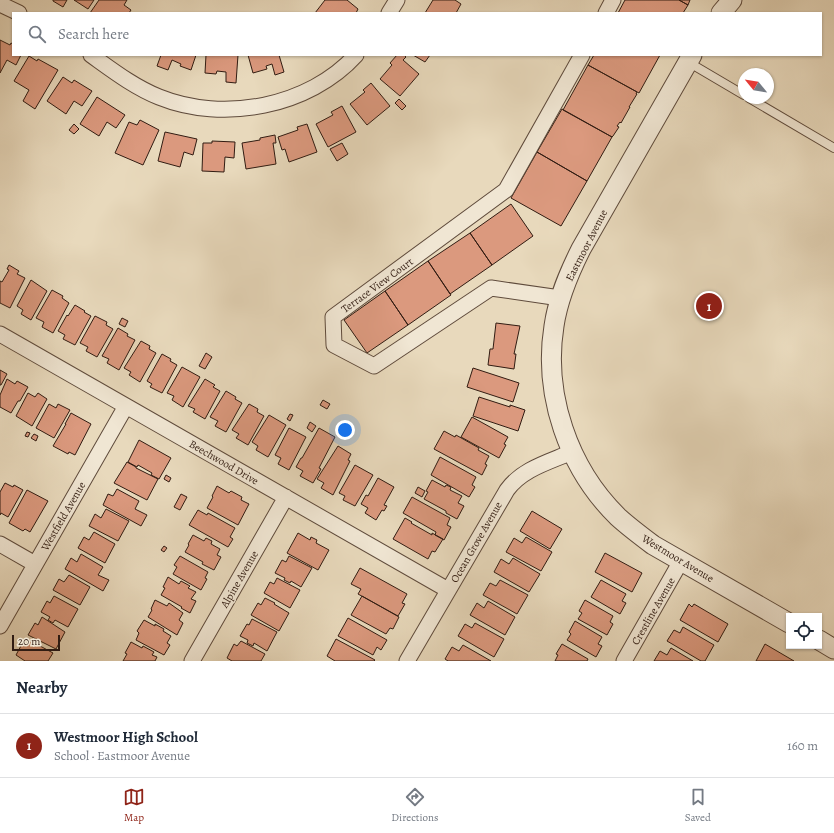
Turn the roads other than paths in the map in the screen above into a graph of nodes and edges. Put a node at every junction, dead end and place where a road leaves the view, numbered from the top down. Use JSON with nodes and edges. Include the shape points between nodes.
{"nodes":[{"id":1,"x":397,"y":0,"type":"edge"},
{"id":2,"x":613,"y":0,"type":"edge"},
{"id":3,"x":732,"y":0,"type":"edge"},
{"id":4,"x":0,"y":4,"type":"edge"},
{"id":5,"x":17,"y":12,"type":"edge"},
{"id":6,"x":390,"y":12,"type":"edge"},
{"id":7,"x":607,"y":12,"type":"edge"},
{"id":8,"x":722,"y":12,"type":"edge"},
{"id":9,"x":92,"y":56,"type":"edge"},
{"id":10,"x":355,"y":56,"type":"edge"},
{"id":11,"x":581,"y":56,"type":"edge"},
{"id":12,"x":690,"y":58,"type":"edge"},
{"id":13,"x":738,"y":91,"type":"edge"},
{"id":14,"x":759,"y":104,"type":"edge"},
{"id":15,"x":834,"y":148,"type":"edge"},
{"id":16,"x":560,"y":298,"type":"junction"},
{"id":17,"x":0,"y":334,"type":"edge"},
{"id":18,"x":126,"y":406,"type":"junction"},
{"id":19,"x":572,"y":452,"type":"junction"},
{"id":20,"x":286,"y":497,"type":"junction"},
{"id":21,"x":0,"y":544,"type":"edge"},
{"id":22,"x":681,"y":561,"type":"junction"},
{"id":23,"x":35,"y":564,"type":"junction"},
{"id":24,"x":448,"y":590,"type":"junction"},
{"id":25,"x":786,"y":621,"type":"edge"},
{"id":26,"x":0,"y":626,"type":"edge"},
{"id":27,"x":822,"y":642,"type":"edge"},
{"id":28,"x":834,"y":648,"type":"edge"},
{"id":29,"x":192,"y":661,"type":"edge"},
{"id":30,"x":407,"y":661,"type":"edge"},
{"id":31,"x":624,"y":661,"type":"edge"}],
"edges":[{"from":1,"to":6,"type":"street"},
{"from":2,"to":7,"type":"street"},
{"from":3,"to":8,"type":"street"},
{"from":4,"to":5,"type":"street"},
{"from":9,"to":10,"type":"street","via":[[134,84],[158,96],[179,104],[229,109],[255,107],[280,101],[304,91],[328,79]]},
{"from":11,"to":16,"type":"street","name":"Terrace View Court","via":[[506,190],[333,317],[334,345],[374,366],[491,288]]},
{"from":12,"to":13,"type":"lane"},
{"from":12,"to":16,"type":"street","name":"Eastmoor Avenue","via":[[581,249]]},
{"from":14,"to":15,"type":"lane"},
{"from":16,"to":19,"type":"street","name":"Eastmoor Avenue","via":[[551,352],[552,379],[558,411]]},
{"from":17,"to":18,"type":"street","name":"Beechwood Drive"},
{"from":18,"to":20,"type":"street","name":"Beechwood Drive"},
{"from":18,"to":23,"type":"street","name":"Westfield Avenue"},
{"from":19,"to":22,"type":"street","name":"Westmoor Avenue","via":[[590,483],[617,516],[653,545]]},
{"from":19,"to":24,"type":"street","name":"Ocean Grove Avenue","via":[[514,480]]},
{"from":20,"to":24,"type":"street","name":"Beechwood Drive"},
{"from":20,"to":29,"type":"street","name":"Alpine Avenue"},
{"from":21,"to":23,"type":"street"},
{"from":22,"to":25,"type":"street","name":"Westmoor Avenue"},
{"from":22,"to":31,"type":"street","name":"Crestline Avenue"},
{"from":23,"to":26,"type":"street","name":"Westfield Avenue"},
{"from":24,"to":30,"type":"street","name":"Ocean Grove Avenue"},
{"from":27,"to":28,"type":"street"}]}
